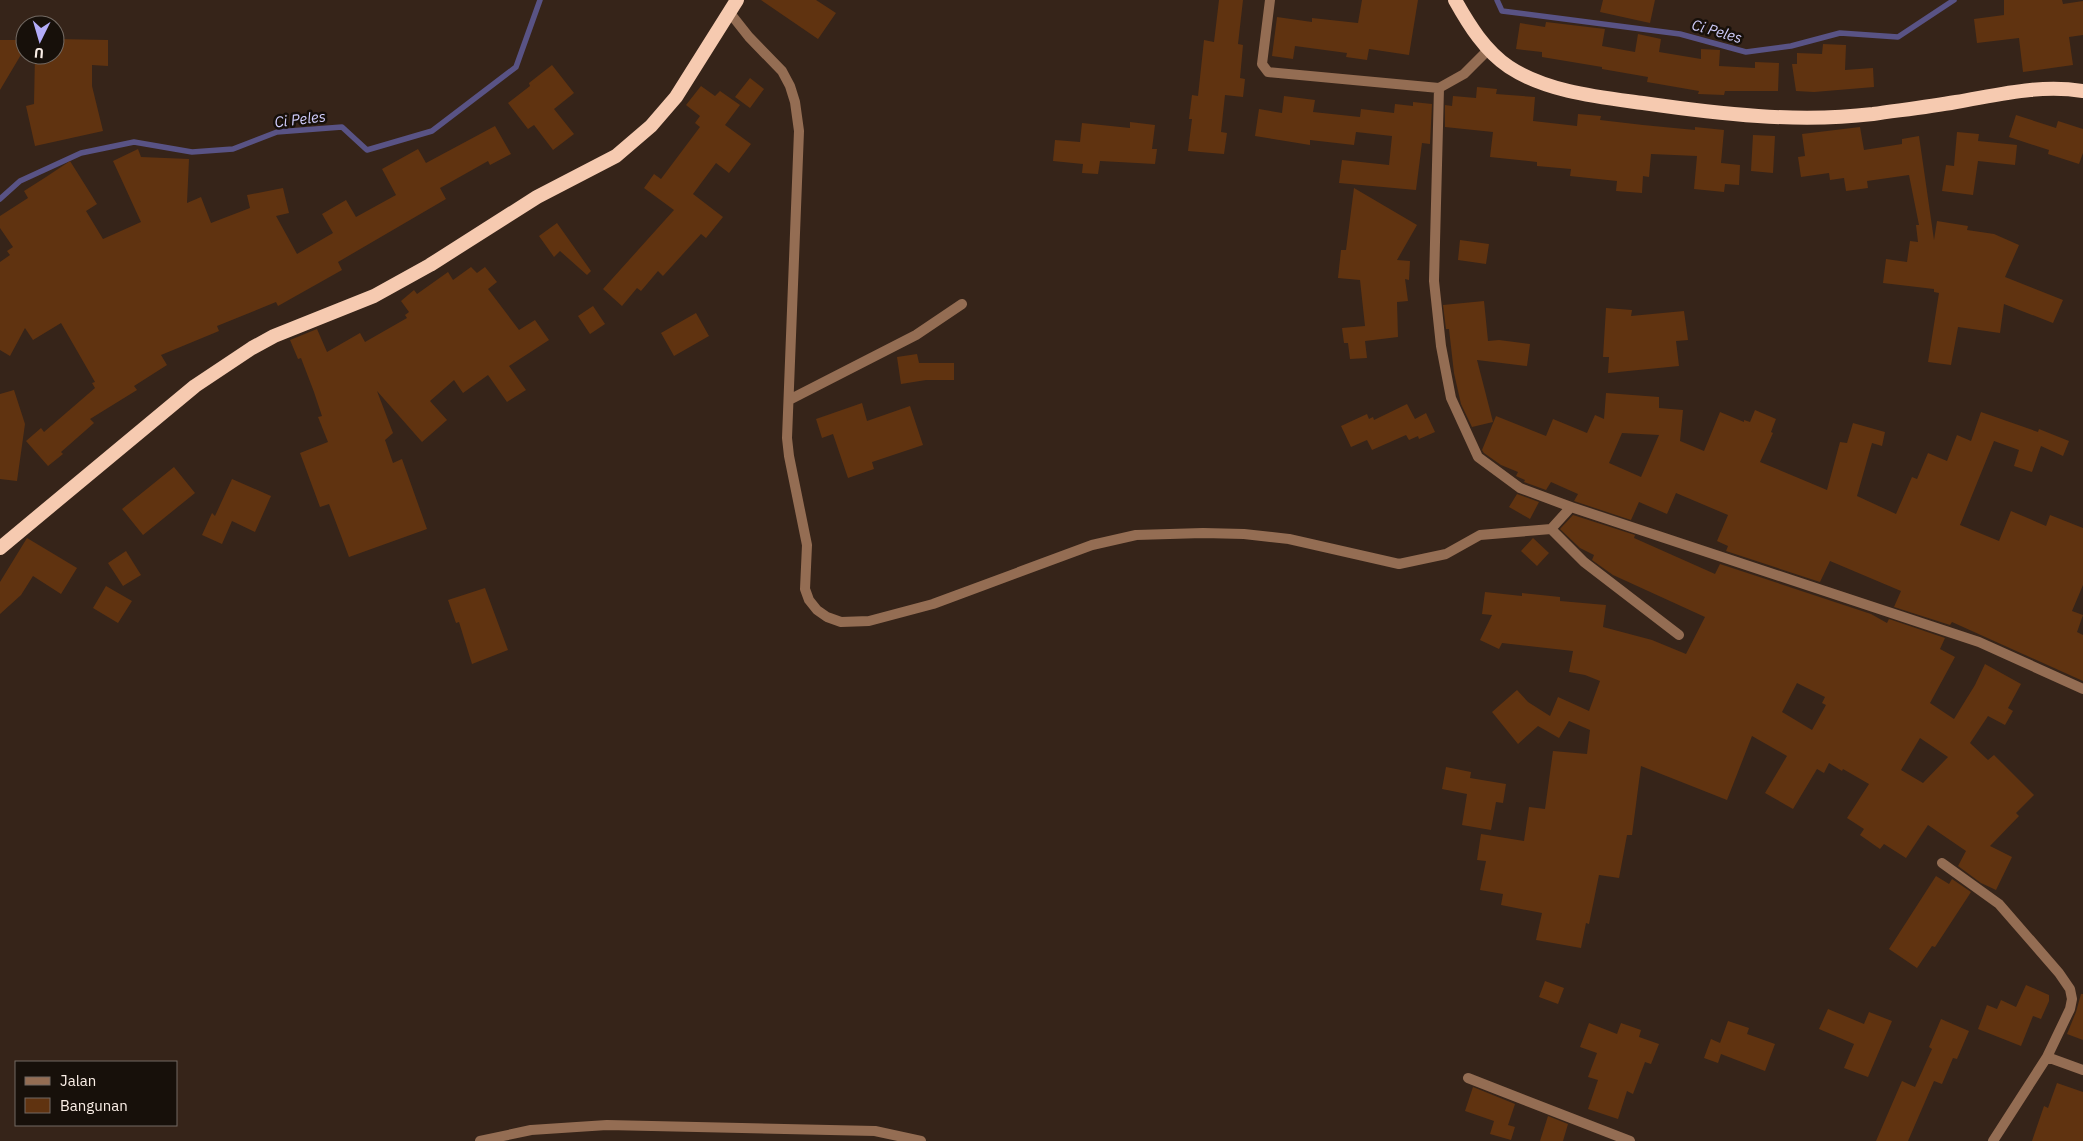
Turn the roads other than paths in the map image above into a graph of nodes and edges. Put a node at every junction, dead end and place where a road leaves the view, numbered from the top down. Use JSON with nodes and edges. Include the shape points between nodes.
{"nodes":[{"id":1,"x":737,"y":0,"type":"edge"},
{"id":2,"x":1270,"y":0,"type":"edge"},
{"id":3,"x":1455,"y":0,"type":"edge"},
{"id":4,"x":730,"y":12,"type":"junction"},
{"id":5,"x":1488,"y":50,"type":"junction"},
{"id":6,"x":1439,"y":88,"type":"junction"},
{"id":7,"x":2083,"y":91,"type":"edge"},
{"id":8,"x":962,"y":304,"type":"dead end"},
{"id":9,"x":789,"y":400,"type":"junction"},
{"id":10,"x":1571,"y":507,"type":"junction"},
{"id":11,"x":1551,"y":528,"type":"junction"},
{"id":12,"x":0,"y":548,"type":"edge"},
{"id":13,"x":1679,"y":635,"type":"dead end"},
{"id":14,"x":2083,"y":689,"type":"edge"},
{"id":15,"x":1942,"y":863,"type":"dead end"},
{"id":16,"x":2047,"y":1057,"type":"junction"},
{"id":17,"x":2083,"y":1070,"type":"edge"},
{"id":18,"x":1468,"y":1078,"type":"dead end"},
{"id":19,"x":480,"y":1141,"type":"edge"},
{"id":20,"x":921,"y":1141,"type":"edge"},
{"id":21,"x":1630,"y":1141,"type":"edge"},
{"id":22,"x":1993,"y":1141,"type":"edge"}],
"edges":[{"from":1,"to":4,"type":"highway"},
{"from":2,"to":6,"type":"street","via":[[1262,64],[1268,72]]},
{"from":3,"to":5,"type":"highway"},
{"from":4,"to":9,"type":"street","via":[[782,71],[795,102],[798,131]]},
{"from":4,"to":12,"type":"highway","via":[[676,97],[651,126],[616,156],[538,197],[374,296],[252,348],[196,386]]},
{"from":5,"to":6,"type":"street","via":[[1464,74]]},
{"from":5,"to":7,"type":"highway","via":[[1510,68],[1544,83],[1582,94],[1674,108],[1793,119],[1872,114],[2021,90]]},
{"from":6,"to":10,"type":"street","via":[[1434,281],[1451,398],[1478,457],[1520,488]]},
{"from":8,"to":9,"type":"street","via":[[916,335]]},
{"from":9,"to":11,"type":"street","via":[[789,456],[807,545],[805,589],[818,610],[841,622],[869,621],[934,604],[1092,545],[1136,535],[1244,534],[1289,540],[1399,564],[1446,554],[1480,536]]},
{"from":10,"to":11,"type":"street"},
{"from":10,"to":14,"type":"street","via":[[1979,642]]},
{"from":11,"to":13,"type":"street","via":[[1584,562]]},
{"from":15,"to":16,"type":"street","via":[[1999,904],[2070,989],[2070,1009]]},
{"from":16,"to":17,"type":"street"},
{"from":16,"to":22,"type":"street"},
{"from":18,"to":21,"type":"street"},
{"from":19,"to":20,"type":"street","via":[[531,1130],[607,1125],[875,1131]]}]}
